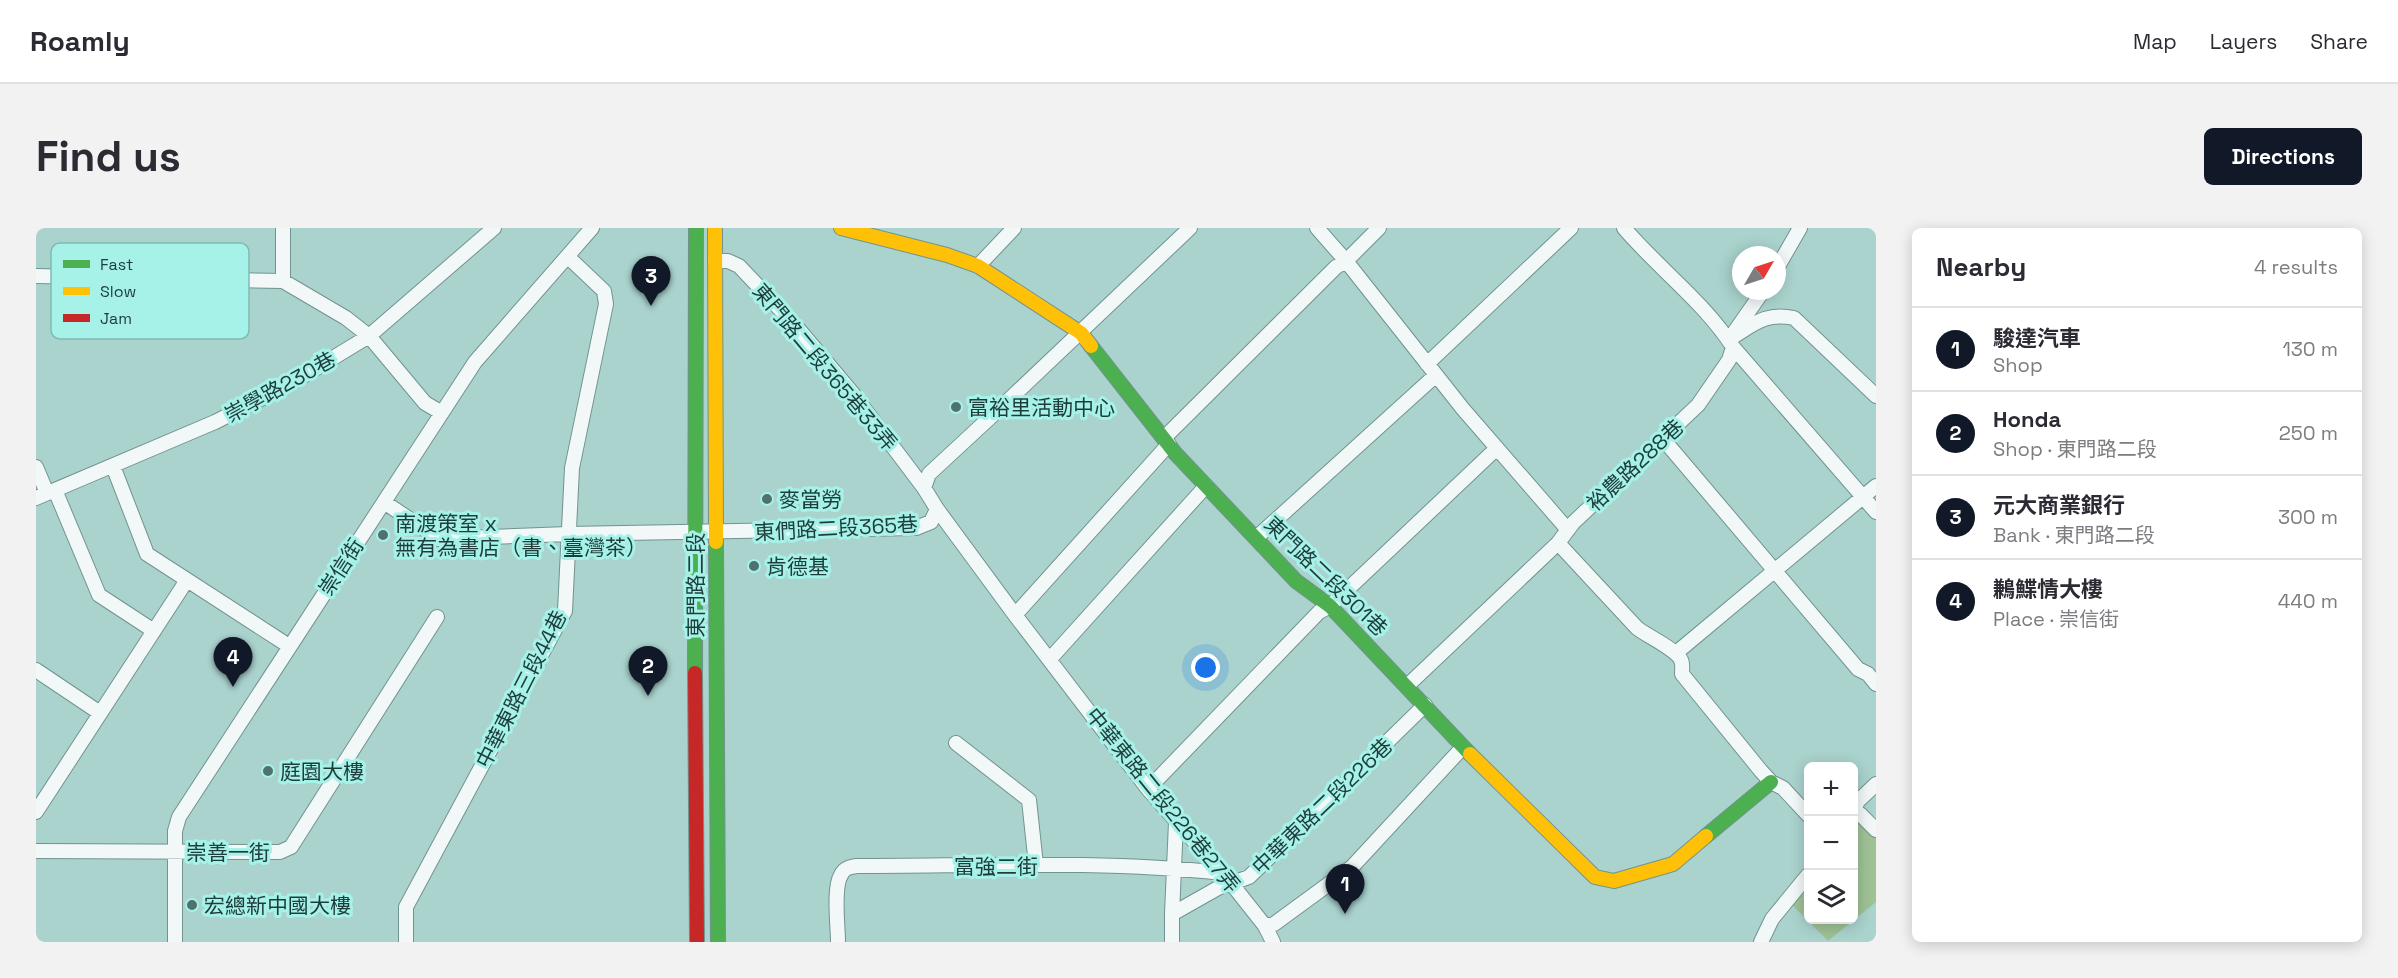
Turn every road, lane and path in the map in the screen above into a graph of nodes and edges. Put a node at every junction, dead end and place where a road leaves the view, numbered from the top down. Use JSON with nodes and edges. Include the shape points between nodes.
{"nodes":[{"id":1,"x":283,"y":228,"type":"edge"},
{"id":2,"x":494,"y":228,"type":"edge"},
{"id":3,"x":592,"y":228,"type":"edge"},
{"id":4,"x":696,"y":228,"type":"edge"},
{"id":5,"x":715,"y":228,"type":"edge"},
{"id":6,"x":841,"y":228,"type":"edge"},
{"id":7,"x":1014,"y":228,"type":"edge"},
{"id":8,"x":1190,"y":228,"type":"edge"},
{"id":9,"x":1317,"y":228,"type":"edge"},
{"id":10,"x":1379,"y":228,"type":"edge"},
{"id":11,"x":1571,"y":228,"type":"edge"},
{"id":12,"x":1800,"y":228,"type":"edge"},
{"id":13,"x":1627,"y":229,"type":"edge"},
{"id":14,"x":1786,"y":252,"type":"edge"},
{"id":15,"x":568,"y":257,"type":"junction"},
{"id":16,"x":715,"y":261,"type":"junction"},
{"id":17,"x":1346,"y":261,"type":"junction"},
{"id":18,"x":978,"y":266,"type":"junction"},
{"id":19,"x":36,"y":276,"type":"edge"},
{"id":20,"x":51,"y":276,"type":"edge"},
{"id":21,"x":249,"y":280,"type":"edge"},
{"id":22,"x":283,"y":281,"type":"junction"},
{"id":23,"x":1757,"y":300,"type":"edge"},
{"id":24,"x":1081,"y":333,"type":"junction"},
{"id":25,"x":369,"y":336,"type":"junction"},
{"id":26,"x":1731,"y":343,"type":"junction"},
{"id":27,"x":1431,"y":370,"type":"junction"},
{"id":28,"x":1876,"y":396,"type":"edge"},
{"id":29,"x":442,"y":413,"type":"junction"},
{"id":30,"x":1663,"y":439,"type":"junction"},
{"id":31,"x":1167,"y":441,"type":"junction"},
{"id":32,"x":1497,"y":448,"type":"junction"},
{"id":33,"x":113,"y":466,"type":"junction"},
{"id":34,"x":36,"y":467,"type":"edge"},
{"id":35,"x":1206,"y":486,"type":"junction"},
{"id":36,"x":1876,"y":486,"type":"edge"},
{"id":37,"x":924,"y":488,"type":"junction"},
{"id":38,"x":46,"y":493,"type":"edge"},
{"id":39,"x":1863,"y":497,"type":"junction"},
{"id":40,"x":384,"y":502,"type":"junction"},
{"id":41,"x":937,"y":509,"type":"junction"},
{"id":42,"x":1876,"y":512,"type":"edge"},
{"id":43,"x":1568,"y":530,"type":"junction"},
{"id":44,"x":715,"y":533,"type":"junction"},
{"id":45,"x":568,"y":534,"type":"junction"},
{"id":46,"x":694,"y":534,"type":"junction"},
{"id":47,"x":1256,"y":538,"type":"junction"},
{"id":48,"x":1558,"y":543,"type":"junction"},
{"id":49,"x":1774,"y":572,"type":"junction"},
{"id":50,"x":187,"y":580,"type":"junction"},
{"id":51,"x":1330,"y":606,"type":"junction"},
{"id":52,"x":1015,"y":615,"type":"junction"},
{"id":53,"x":437,"y":617,"type":"dead end"},
{"id":54,"x":154,"y":631,"type":"junction"},
{"id":55,"x":289,"y":646,"type":"junction"},
{"id":56,"x":1677,"y":653,"type":"junction"},
{"id":57,"x":1050,"y":658,"type":"junction"},
{"id":58,"x":36,"y":670,"type":"edge"},
{"id":59,"x":1876,"y":684,"type":"edge"},
{"id":60,"x":1407,"y":686,"type":"junction"},
{"id":61,"x":1425,"y":705,"type":"junction"},
{"id":62,"x":100,"y":713,"type":"junction"},
{"id":63,"x":956,"y":743,"type":"dead end"},
{"id":64,"x":1463,"y":747,"type":"junction"},
{"id":65,"x":1772,"y":782,"type":"junction"},
{"id":66,"x":1876,"y":784,"type":"edge"},
{"id":67,"x":1149,"y":789,"type":"junction"},
{"id":68,"x":1858,"y":801,"type":"edge"},
{"id":69,"x":1804,"y":810,"type":"edge"},
{"id":70,"x":36,"y":812,"type":"edge"},
{"id":71,"x":1858,"y":815,"type":"edge"},
{"id":72,"x":1176,"y":822,"type":"junction"},
{"id":73,"x":1876,"y":830,"type":"edge"},
{"id":74,"x":36,"y":851,"type":"edge"},
{"id":75,"x":175,"y":853,"type":"junction"},
{"id":76,"x":1036,"y":865,"type":"junction"},
{"id":77,"x":1173,"y":868,"type":"junction"},
{"id":78,"x":1226,"y":878,"type":"junction"},
{"id":79,"x":1804,"y":881,"type":"edge"},
{"id":80,"x":1172,"y":914,"type":"junction"},
{"id":81,"x":1265,"y":926,"type":"junction"},
{"id":82,"x":175,"y":942,"type":"edge"},
{"id":83,"x":406,"y":942,"type":"edge"},
{"id":84,"x":697,"y":942,"type":"edge"},
{"id":85,"x":718,"y":942,"type":"edge"},
{"id":86,"x":838,"y":942,"type":"edge"},
{"id":87,"x":1172,"y":942,"type":"edge"},
{"id":88,"x":1273,"y":942,"type":"edge"},
{"id":89,"x":1761,"y":942,"type":"edge"}],
"edges":[{"from":1,"to":22,"type":"street"},
{"from":2,"to":25,"type":"street","name":"崇學路230巷"},
{"from":3,"to":15,"type":"street","name":"崇信街"},
{"from":4,"to":46,"type":"main road","name":"東門路二段"},
{"from":5,"to":16,"type":"main road","name":"東門路二段"},
{"from":6,"to":18,"type":"main road","name":"東門路二段301巷"},
{"from":7,"to":18,"type":"street"},
{"from":8,"to":24,"type":"street","name":"東們路二段365巷"},
{"from":9,"to":17,"type":"street"},
{"from":10,"to":17,"type":"street"},
{"from":11,"to":27,"type":"street"},
{"from":12,"to":14,"type":"street"},
{"from":13,"to":26,"type":"street"},
{"from":15,"to":29,"type":"street","name":"崇信街","via":[[475,362]]},
{"from":15,"to":45,"type":"street","name":"中華東路三段44巷","via":[[604,291],[606,304],[572,468]]},
{"from":16,"to":37,"type":"street","name":"東門路二段365巷33弄","via":[[739,266],[795,325],[854,394]]},
{"from":16,"to":44,"type":"main road","name":"東門路二段"},
{"from":17,"to":27,"type":"street"},
{"from":17,"to":31,"type":"street"},
{"from":18,"to":24,"type":"main road","name":"東門路二段301巷"},
{"from":19,"to":20,"type":"street"},
{"from":21,"to":22,"type":"street"},
{"from":22,"to":25,"type":"street"},
{"from":23,"to":26,"type":"street","name":"裕農路288巷"},
{"from":24,"to":31,"type":"main road","name":"東門路二段301巷"},
{"from":24,"to":37,"type":"street","name":"東們路二段365巷","via":[[929,474]]},
{"from":25,"to":29,"type":"street","via":[[424,403]]},
{"from":25,"to":33,"type":"street","name":"崇學路230巷","via":[[292,383]]},
{"from":26,"to":28,"type":"street","via":[[1762,319],[1777,315],[1794,318]]},
{"from":26,"to":30,"type":"street","name":"裕農路288巷","via":[[1729,360],[1698,405]]},
{"from":26,"to":39,"type":"street"},
{"from":27,"to":32,"type":"street"},
{"from":27,"to":47,"type":"street"},
{"from":29,"to":40,"type":"street","name":"崇信街"},
{"from":30,"to":43,"type":"street","name":"裕農路288巷"},
{"from":30,"to":49,"type":"street"},
{"from":31,"to":35,"type":"main road","name":"東門路二段301巷"},
{"from":31,"to":52,"type":"street","via":[[1156,461]]},
{"from":32,"to":43,"type":"street"},
{"from":32,"to":51,"type":"street"},
{"from":33,"to":38,"type":"street","name":"崇學路230巷"},
{"from":33,"to":50,"type":"street","via":[[147,554]]},
{"from":34,"to":38,"type":"street"},
{"from":35,"to":47,"type":"main road","name":"東門路二段301巷"},
{"from":35,"to":57,"type":"street"},
{"from":36,"to":39,"type":"street"},
{"from":37,"to":41,"type":"street","name":"東們路二段365巷"},
{"from":38,"to":54,"type":"street","via":[[99,595]]},
{"from":39,"to":42,"type":"street"},
{"from":39,"to":49,"type":"street"},
{"from":40,"to":45,"type":"street","name":"東們路二段365巷","via":[[438,539]]},
{"from":40,"to":55,"type":"street","name":"崇信街"},
{"from":41,"to":44,"type":"street","name":"東們路二段365巷","via":[[932,522],[916,528]]},
{"from":41,"to":52,"type":"street","name":"中華東路二段226巷27弄"},
{"from":43,"to":48,"type":"street","name":"裕農路288巷"},
{"from":44,"to":46,"type":"street","name":"東們路二段365巷"},
{"from":44,"to":85,"type":"main road","name":"東門路二段"},
{"from":45,"to":46,"type":"street","name":"東們路二段365巷"},
{"from":45,"to":83,"type":"street","name":"中華東路三段44巷","via":[[565,611],[406,907]]},
{"from":46,"to":84,"type":"main road","name":"東門路二段"},
{"from":47,"to":51,"type":"main road","name":"東門路二段301巷","via":[[1296,581]]},
{"from":48,"to":56,"type":"street","via":[[1637,628]]},
{"from":48,"to":60,"type":"street","name":"裕農路288巷"},
{"from":49,"to":56,"type":"street"},
{"from":49,"to":59,"type":"street","via":[[1858,669]]},
{"from":50,"to":54,"type":"street"},
{"from":50,"to":55,"type":"street"},
{"from":51,"to":60,"type":"main road","name":"東門路二段301巷"},
{"from":51,"to":67,"type":"street","via":[[1319,612]]},
{"from":52,"to":57,"type":"street","name":"中華東路二段226巷27弄"},
{"from":53,"to":75,"type":"street","name":"崇善一街","via":[[291,846],[280,852]]},
{"from":54,"to":62,"type":"street"},
{"from":55,"to":75,"type":"street","name":"崇信街","via":[[179,817]]},
{"from":56,"to":65,"type":"street","via":[[1682,674]]},
{"from":57,"to":67,"type":"street","name":"中華東路二段226巷27弄"},
{"from":58,"to":62,"type":"street"},
{"from":60,"to":61,"type":"main road","name":"東門路二段301巷"},
{"from":61,"to":64,"type":"main road","name":"東門路二段301巷"},
{"from":61,"to":78,"type":"street","name":"中華東路二段226巷","via":[[1249,877]]},
{"from":62,"to":70,"type":"street"},
{"from":63,"to":76,"type":"street","via":[[1029,800]]},
{"from":64,"to":65,"type":"main road","name":"東門路二段301巷","via":[[1589,872],[1614,881],[1673,864]]},
{"from":64,"to":81,"type":"street","via":[[1352,867],[1274,924]]},
{"from":65,"to":69,"type":"street"},
{"from":66,"to":68,"type":"street"},
{"from":67,"to":72,"type":"street","name":"中華東路二段226巷27弄"},
{"from":71,"to":73,"type":"street"},
{"from":72,"to":77,"type":"street"},
{"from":72,"to":78,"type":"street","name":"中華東路二段226巷27弄"},
{"from":74,"to":75,"type":"street","name":"崇善一街"},
{"from":75,"to":82,"type":"street","name":"崇信街"},
{"from":76,"to":77,"type":"street","name":"富強二街"},
{"from":76,"to":86,"type":"street","name":"富強二街","via":[[847,868],[838,885]]},
{"from":77,"to":78,"type":"street","name":"富強二街"},
{"from":77,"to":80,"type":"street"},
{"from":78,"to":80,"type":"street","name":"中華東路二段226巷","via":[[1218,888]]},
{"from":78,"to":81,"type":"street","name":"中華東路二段226巷27弄"},
{"from":79,"to":89,"type":"street","via":[[1772,919]]},
{"from":80,"to":87,"type":"street"},
{"from":81,"to":88,"type":"street","name":"中華東路二段226巷27弄"}]}
